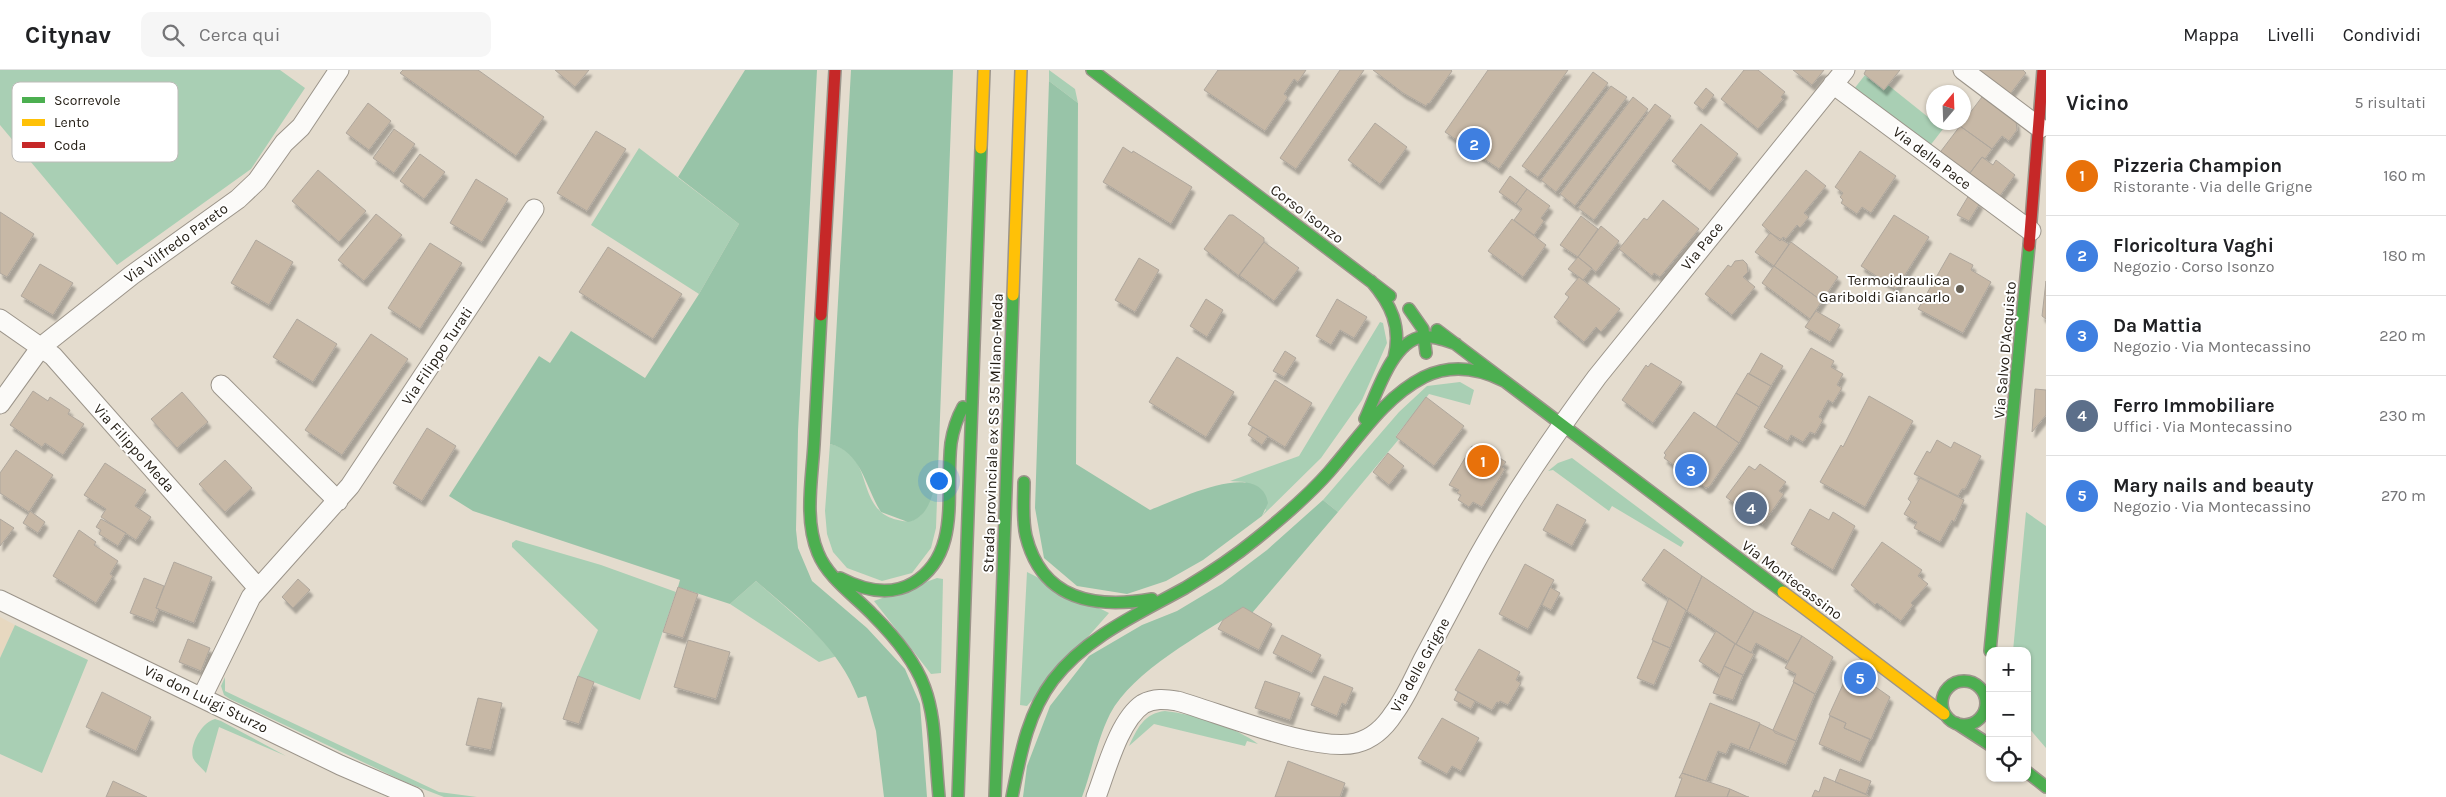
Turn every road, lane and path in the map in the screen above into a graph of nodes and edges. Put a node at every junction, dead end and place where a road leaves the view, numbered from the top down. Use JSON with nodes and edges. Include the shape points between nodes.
{"nodes":[{"id":1,"x":338,"y":70,"type":"edge"},
{"id":2,"x":835,"y":70,"type":"edge"},
{"id":3,"x":984,"y":70,"type":"edge"},
{"id":4,"x":1021,"y":70,"type":"edge"},
{"id":5,"x":1092,"y":70,"type":"edge"},
{"id":6,"x":1963,"y":70,"type":"edge"},
{"id":7,"x":2044,"y":71,"type":"edge"},
{"id":8,"x":1839,"y":77,"type":"edge"},
{"id":9,"x":2040,"y":128,"type":"junction"},
{"id":10,"x":534,"y":209,"type":"dead end"},
{"id":11,"x":2031,"y":231,"type":"junction"},
{"id":12,"x":1371,"y":281,"type":"junction"},
{"id":13,"x":1409,"y":309,"type":"junction"},
{"id":14,"x":0,"y":319,"type":"edge"},
{"id":15,"x":1426,"y":335,"type":"junction"},
{"id":16,"x":1456,"y":344,"type":"junction"},
{"id":17,"x":41,"y":347,"type":"junction"},
{"id":18,"x":1394,"y":358,"type":"junction"},
{"id":19,"x":1010,"y":373,"type":"junction"},
{"id":20,"x":973,"y":374,"type":"junction"},
{"id":21,"x":1504,"y":381,"type":"junction"},
{"id":22,"x":221,"y":385,"type":"dead end"},
{"id":23,"x":1397,"y":397,"type":"junction"},
{"id":24,"x":0,"y":404,"type":"edge"},
{"id":25,"x":1562,"y":424,"type":"junction"},
{"id":26,"x":1021,"y":427,"type":"dead end"},
{"id":27,"x":1350,"y":444,"type":"junction"},
{"id":28,"x":1024,"y":471,"type":"dead end"},
{"id":29,"x":338,"y":501,"type":"junction"},
{"id":30,"x":825,"y":566,"type":"junction"},
{"id":31,"x":258,"y":588,"type":"junction"},
{"id":32,"x":1184,"y":588,"type":"junction"},
{"id":33,"x":0,"y":600,"type":"edge"},
{"id":34,"x":1990,"y":647,"type":"edge"},
{"id":35,"x":1971,"y":672,"type":"dead end"},
{"id":36,"x":1895,"y":676,"type":"junction"},
{"id":37,"x":1955,"y":683,"type":"junction"},
{"id":38,"x":202,"y":697,"type":"junction"},
{"id":39,"x":1986,"y":701,"type":"joint"},
{"id":40,"x":1944,"y":714,"type":"junction"},
{"id":41,"x":1956,"y":723,"type":"junction"},
{"id":42,"x":1986,"y":742,"type":"edge"},
{"id":43,"x":2031,"y":775,"type":"edge"},
{"id":44,"x":2046,"y":787,"type":"edge"},
{"id":45,"x":414,"y":797,"type":"edge"},
{"id":46,"x":939,"y":797,"type":"edge"},
{"id":47,"x":958,"y":797,"type":"edge"},
{"id":48,"x":995,"y":797,"type":"edge"},
{"id":49,"x":1012,"y":797,"type":"edge"},
{"id":50,"x":1096,"y":797,"type":"edge"}],
"edges":[{"from":1,"to":17,"type":"street","name":"Via Vilfredo Pareto","via":[[301,127],[284,143],[248,190]]},
{"from":2,"to":30,"type":"main road","via":[[811,514],[817,554]]},
{"from":3,"to":20,"type":"main road","name":"Strada provinciale ex SS 35 Milano-Meda"},
{"from":4,"to":19,"type":"main road","name":"Strada provinciale ex SS 35 Milano-Meda"},
{"from":5,"to":12,"type":"main road","name":"Corso Isonzo"},
{"from":6,"to":9,"type":"street"},
{"from":7,"to":9,"type":"main road","name":"Via Salvo D'Acquisto"},
{"from":8,"to":11,"type":"street","name":"Via della Pace"},
{"from":8,"to":25,"type":"street","name":"Via Pace"},
{"from":9,"to":11,"type":"main road","name":"Via Salvo D'Acquisto"},
{"from":10,"to":29,"type":"street","name":"Via Filippo Turati"},
{"from":11,"to":34,"type":"main road","name":"Via Salvo D'Acquisto"},
{"from":12,"to":13,"type":"main road","name":"Corso Isonzo"},
{"from":12,"to":18,"type":"main road","via":[[1383,294],[1395,317],[1398,340]]},
{"from":13,"to":15,"type":"main road"},
{"from":13,"to":16,"type":"main road","name":"Corso Isonzo"},
{"from":14,"to":17,"type":"street","name":"Via Filippo Meda"},
{"from":15,"to":16,"type":"main road"},
{"from":15,"to":18,"type":"main road","via":[[1413,338]]},
{"from":15,"to":23,"type":"main road","via":[[1423,364]]},
{"from":16,"to":21,"type":"main road","name":"Corso Isonzo"},
{"from":17,"to":24,"type":"street","name":"Via Vilfredo Pareto"},
{"from":17,"to":31,"type":"street","name":"Via Filippo Meda","via":[[53,356]]},
{"from":18,"to":27,"type":"main road","via":[[1373,405]]},
{"from":19,"to":26,"type":"main road"},
{"from":19,"to":48,"type":"main road","name":"Strada provinciale ex SS 35 Milano-Meda"},
{"from":20,"to":30,"type":"main road","via":[[954,428],[947,530],[943,550],[934,566],[915,584],[890,591],[858,588]]},
{"from":20,"to":47,"type":"main road","name":"Strada provinciale ex SS 35 Milano-Meda"},
{"from":21,"to":23,"type":"main road","via":[[1478,369],[1460,368],[1426,377]]},
{"from":21,"to":25,"type":"main road","name":"Via Montecassino"},
{"from":22,"to":29,"type":"street"},
{"from":23,"to":27,"type":"main road"},
{"from":25,"to":36,"type":"main road","name":"Via Montecassino"},
{"from":25,"to":50,"type":"street","name":"Via delle Grigne","via":[[1518,489],[1403,700],[1377,732],[1356,743],[1327,744],[1296,738],[1177,701],[1156,699],[1144,703],[1129,720]]},
{"from":27,"to":32,"type":"main road","via":[[1329,471],[1285,515],[1231,559]]},
{"from":28,"to":32,"type":"main road","via":[[1026,537],[1034,560],[1058,588],[1073,597],[1105,604],[1135,602]]},
{"from":29,"to":31,"type":"street","name":"Via Filippo Turati"},
{"from":30,"to":46,"type":"main road","via":[[892,636],[922,677],[936,734]]},
{"from":31,"to":38,"type":"street","name":"Via Filippo Turati","via":[[238,619]]},
{"from":32,"to":49,"type":"main road","via":[[1097,637],[1052,682],[1028,729]]},
{"from":33,"to":38,"type":"street","name":"Via don Luigi Sturzo"},
{"from":35,"to":37,"type":"main road"},
{"from":36,"to":37,"type":"main road","name":"Via Montecassino","via":[[1914,686],[1931,688]]},
{"from":36,"to":40,"type":"main road","name":"Via Montecassino"},
{"from":37,"to":39,"type":"main road","via":[[1969,681],[1976,684]]},
{"from":37,"to":40,"type":"main road","via":[[1944,692]]},
{"from":38,"to":45,"type":"street","name":"Via don Luigi Sturzo","via":[[340,765]]},
{"from":39,"to":41,"type":"main road","via":[[1982,716],[1977,720],[1970,724]]},
{"from":40,"to":41,"type":"main road"},
{"from":41,"to":42,"type":"main road"},
{"from":43,"to":44,"type":"main road"}]}
